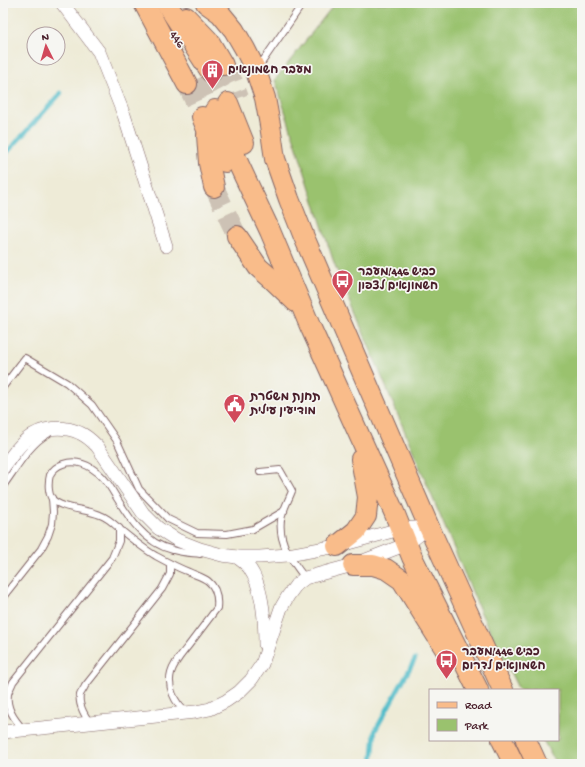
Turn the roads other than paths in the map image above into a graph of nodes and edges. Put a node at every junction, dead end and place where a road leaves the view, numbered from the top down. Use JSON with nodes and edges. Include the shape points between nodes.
{"nodes":[{"id":1,"x":62,"y":3,"type":"edge"},
{"id":2,"x":144,"y":3,"type":"edge"},
{"id":3,"x":150,"y":3,"type":"edge"},
{"id":4,"x":166,"y":3,"type":"edge"},
{"id":5,"x":172,"y":3,"type":"edge"},
{"id":6,"x":206,"y":3,"type":"edge"},
{"id":7,"x":303,"y":3,"type":"edge"},
{"id":8,"x":256,"y":71,"type":"junction"},
{"id":9,"x":205,"y":75,"type":"junction"},
{"id":10,"x":218,"y":111,"type":"junction"},
{"id":11,"x":214,"y":187,"type":"tunnel mouth"},
{"id":12,"x":237,"y":236,"type":"tunnel mouth"},
{"id":13,"x":166,"y":246,"type":"dead end"},
{"id":14,"x":298,"y":304,"type":"junction"},
{"id":15,"x":310,"y":326,"type":"junction"},
{"id":16,"x":3,"y":387,"type":"edge"},
{"id":17,"x":354,"y":426,"type":"junction"},
{"id":18,"x":58,"y":428,"type":"junction"},
{"id":19,"x":3,"y":468,"type":"edge"},
{"id":20,"x":260,"y":472,"type":"dead end"},
{"id":21,"x":3,"y":486,"type":"edge"},
{"id":22,"x":52,"y":498,"type":"junction"},
{"id":23,"x":284,"y":511,"type":"junction"},
{"id":24,"x":429,"y":527,"type":"junction"},
{"id":25,"x":119,"y":528,"type":"junction"},
{"id":26,"x":404,"y":536,"type":"junction"},
{"id":27,"x":337,"y":546,"type":"junction"},
{"id":28,"x":222,"y":555,"type":"junction"},
{"id":29,"x":288,"y":555,"type":"junction"},
{"id":30,"x":237,"y":556,"type":"junction"},
{"id":31,"x":170,"y":564,"type":"junction"},
{"id":32,"x":353,"y":566,"type":"junction"},
{"id":33,"x":305,"y":578,"type":"junction"},
{"id":34,"x":3,"y":597,"type":"edge"},
{"id":35,"x":265,"y":654,"type":"junction"},
{"id":36,"x":471,"y":689,"type":"edge"},
{"id":37,"x":478,"y":689,"type":"edge"},
{"id":38,"x":503,"y":689,"type":"edge"},
{"id":39,"x":187,"y":713,"type":"junction"},
{"id":40,"x":90,"y":724,"type":"junction"},
{"id":41,"x":24,"y":730,"type":"junction"},
{"id":42,"x":3,"y":732,"type":"edge"},
{"id":43,"x":502,"y":741,"type":"edge"},
{"id":44,"x":526,"y":741,"type":"edge"},
{"id":45,"x":514,"y":764,"type":"edge"},
{"id":46,"x":537,"y":764,"type":"edge"}],
"edges":[{"from":1,"to":13,"type":"street","via":[[99,52],[124,115]]},
{"from":2,"to":9,"type":"main road","number":"446"},
{"from":3,"to":9,"type":"main road","name":"446","via":[[184,51]]},
{"from":4,"to":9,"type":"main road","number":"446"},
{"from":5,"to":9,"type":"main road","name":"446","via":[[209,41]]},
{"from":6,"to":8,"type":"main road","via":[[220,13],[234,30]]},
{"from":7,"to":8,"type":"lane"},
{"from":8,"to":24,"type":"main road","via":[[265,98],[275,159],[289,199]]},
{"from":10,"to":11,"type":"main road","via":[[209,163]]},
{"from":10,"to":14,"type":"main road","via":[[244,196]]},
{"from":10,"to":15,"type":"main road"},
{"from":10,"to":15,"type":"main road","via":[[253,168]]},
{"from":12,"to":14,"type":"main road","via":[[258,267]]},
{"from":14,"to":15,"type":"main road"},
{"from":15,"to":17,"type":"main road"},
{"from":16,"to":23,"type":"lane","via":[[25,358],[67,383],[92,405],[117,441],[139,489],[168,519],[197,533],[226,534],[253,529]]},
{"from":17,"to":26,"type":"main road"},
{"from":17,"to":27,"type":"main road","via":[[368,497],[366,516],[356,531]]},
{"from":18,"to":19,"type":"street","via":[[48,429],[28,438]]},
{"from":18,"to":21,"type":"lane","via":[[35,444]]},
{"from":18,"to":28,"type":"street","via":[[80,433],[97,446],[143,514],[158,528],[177,540]]},
{"from":20,"to":23,"type":"lane","via":[[280,470],[292,491]]},
{"from":22,"to":25,"type":"lane","via":[[68,508],[100,515]]},
{"from":22,"to":28,"type":"lane","via":[[48,488],[53,470],[69,462],[89,466],[109,485],[135,525],[150,539],[173,551]]},
{"from":22,"to":34,"type":"lane","via":[[52,524],[48,536],[41,549]]},
{"from":23,"to":29,"type":"lane","via":[[281,535]]},
{"from":24,"to":26,"type":"street"},
{"from":24,"to":38,"type":"main road"},
{"from":25,"to":31,"type":"lane","via":[[142,547]]},
{"from":25,"to":41,"type":"lane","via":[[119,541],[112,558],[14,682],[8,694],[10,712]]},
{"from":26,"to":27,"type":"street"},
{"from":26,"to":32,"type":"street"},
{"from":26,"to":37,"type":"main road"},
{"from":27,"to":29,"type":"street"},
{"from":28,"to":30,"type":"street"},
{"from":29,"to":30,"type":"street"},
{"from":29,"to":33,"type":"lane"},
{"from":30,"to":35,"type":"street","via":[[251,570],[261,599]]},
{"from":31,"to":39,"type":"lane","via":[[208,581],[215,589],[218,599],[217,608],[175,662],[170,674],[170,687],[174,699]]},
{"from":31,"to":40,"type":"lane","via":[[170,574],[162,589],[80,695],[83,714]]},
{"from":32,"to":33,"type":"street"},
{"from":32,"to":36,"type":"main road","via":[[373,565],[386,569],[402,580]]},
{"from":33,"to":35,"type":"street","via":[[296,585],[281,608]]},
{"from":35,"to":39,"type":"street","via":[[262,664],[239,692],[210,709]]},
{"from":39,"to":40,"type":"street"},
{"from":40,"to":41,"type":"street"},
{"from":41,"to":42,"type":"street"},
{"from":43,"to":45,"type":"main road"},
{"from":44,"to":46,"type":"main road"}]}
